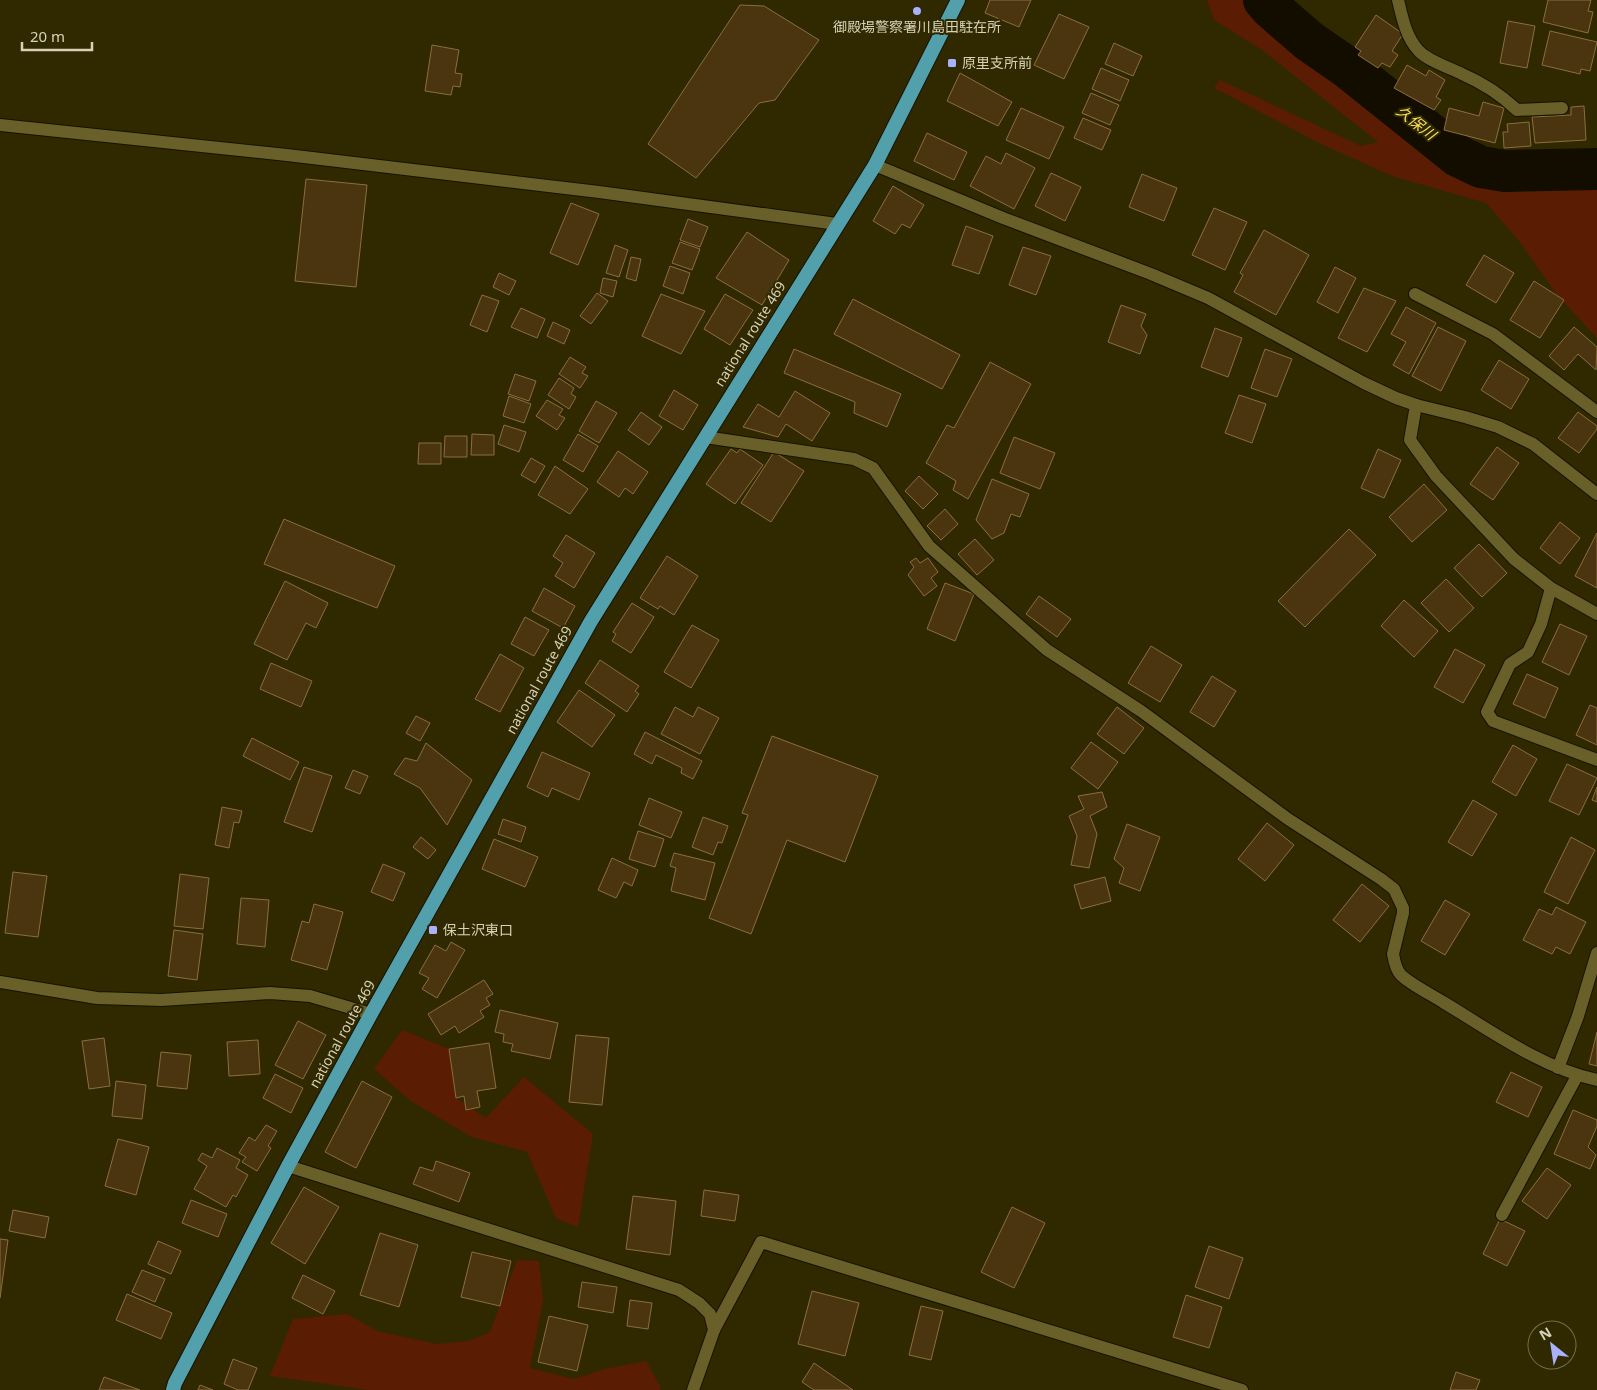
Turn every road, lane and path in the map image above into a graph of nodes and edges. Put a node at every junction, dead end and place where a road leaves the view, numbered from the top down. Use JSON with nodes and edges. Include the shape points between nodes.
{"nodes":[{"id":1,"x":958,"y":0,"type":"edge"},
{"id":2,"x":1398,"y":0,"type":"edge"},
{"id":3,"x":1562,"y":108,"type":"dead end"},
{"id":4,"x":0,"y":126,"type":"edge"},
{"id":5,"x":875,"y":165,"type":"junction"},
{"id":6,"x":837,"y":224,"type":"junction"},
{"id":7,"x":1415,"y":294,"type":"dead end"},
{"id":8,"x":1416,"y":405,"type":"junction"},
{"id":9,"x":1597,"y":412,"type":"edge"},
{"id":10,"x":705,"y":437,"type":"junction"},
{"id":11,"x":1597,"y":494,"type":"edge"},
{"id":12,"x":1551,"y":588,"type":"junction"},
{"id":13,"x":1597,"y":614,"type":"edge"},
{"id":14,"x":1597,"y":760,"type":"edge"},
{"id":15,"x":1597,"y":953,"type":"edge"},
{"id":16,"x":0,"y":982,"type":"edge"},
{"id":17,"x":371,"y":1014,"type":"junction"},
{"id":18,"x":1558,"y":1068,"type":"junction"},
{"id":19,"x":1576,"y":1076,"type":"junction"},
{"id":20,"x":1597,"y":1080,"type":"edge"},
{"id":21,"x":288,"y":1166,"type":"junction"},
{"id":22,"x":1502,"y":1215,"type":"dead end"},
{"id":23,"x":714,"y":1330,"type":"junction"},
{"id":24,"x":173,"y":1390,"type":"edge"},
{"id":25,"x":693,"y":1390,"type":"edge"},
{"id":26,"x":1242,"y":1390,"type":"edge"}],
"edges":[{"from":1,"to":5,"type":"highway","name":"national route 469"},
{"from":2,"to":3,"type":"street","via":[[1404,24],[1418,51],[1497,93],[1517,110]]},
{"from":4,"to":6,"type":"street","via":[[560,187]]},
{"from":5,"to":6,"type":"highway","name":"national route 469"},
{"from":5,"to":8,"type":"street","via":[[1208,298],[1364,383]]},
{"from":6,"to":10,"type":"highway","name":"national route 469"},
{"from":7,"to":9,"type":"street","via":[[1493,334]]},
{"from":8,"to":11,"type":"street","via":[[1498,427],[1533,444]]},
{"from":8,"to":12,"type":"street","via":[[1410,440],[1436,476],[1514,559]]},
{"from":10,"to":17,"type":"highway","name":"national route 469","via":[[591,621]]},
{"from":10,"to":18,"type":"street","via":[[854,459],[873,468],[929,546],[1047,650],[1394,889],[1403,914],[1393,954],[1402,976],[1475,1024]]},
{"from":12,"to":13,"type":"street"},
{"from":12,"to":14,"type":"street","via":[[1541,624],[1528,652],[1510,664],[1488,712],[1493,721]]},
{"from":15,"to":18,"type":"street"},
{"from":16,"to":17,"type":"street","via":[[98,998],[161,1000],[270,994],[310,996]]},
{"from":17,"to":21,"type":"highway","name":"national route 469"},
{"from":18,"to":19,"type":"street"},
{"from":19,"to":20,"type":"street"},
{"from":19,"to":22,"type":"street"},
{"from":21,"to":23,"type":"street","via":[[679,1290],[710,1314]]},
{"from":21,"to":24,"type":"highway","name":"national route 469"},
{"from":23,"to":25,"type":"street"},
{"from":23,"to":26,"type":"street","via":[[761,1242]]}]}
